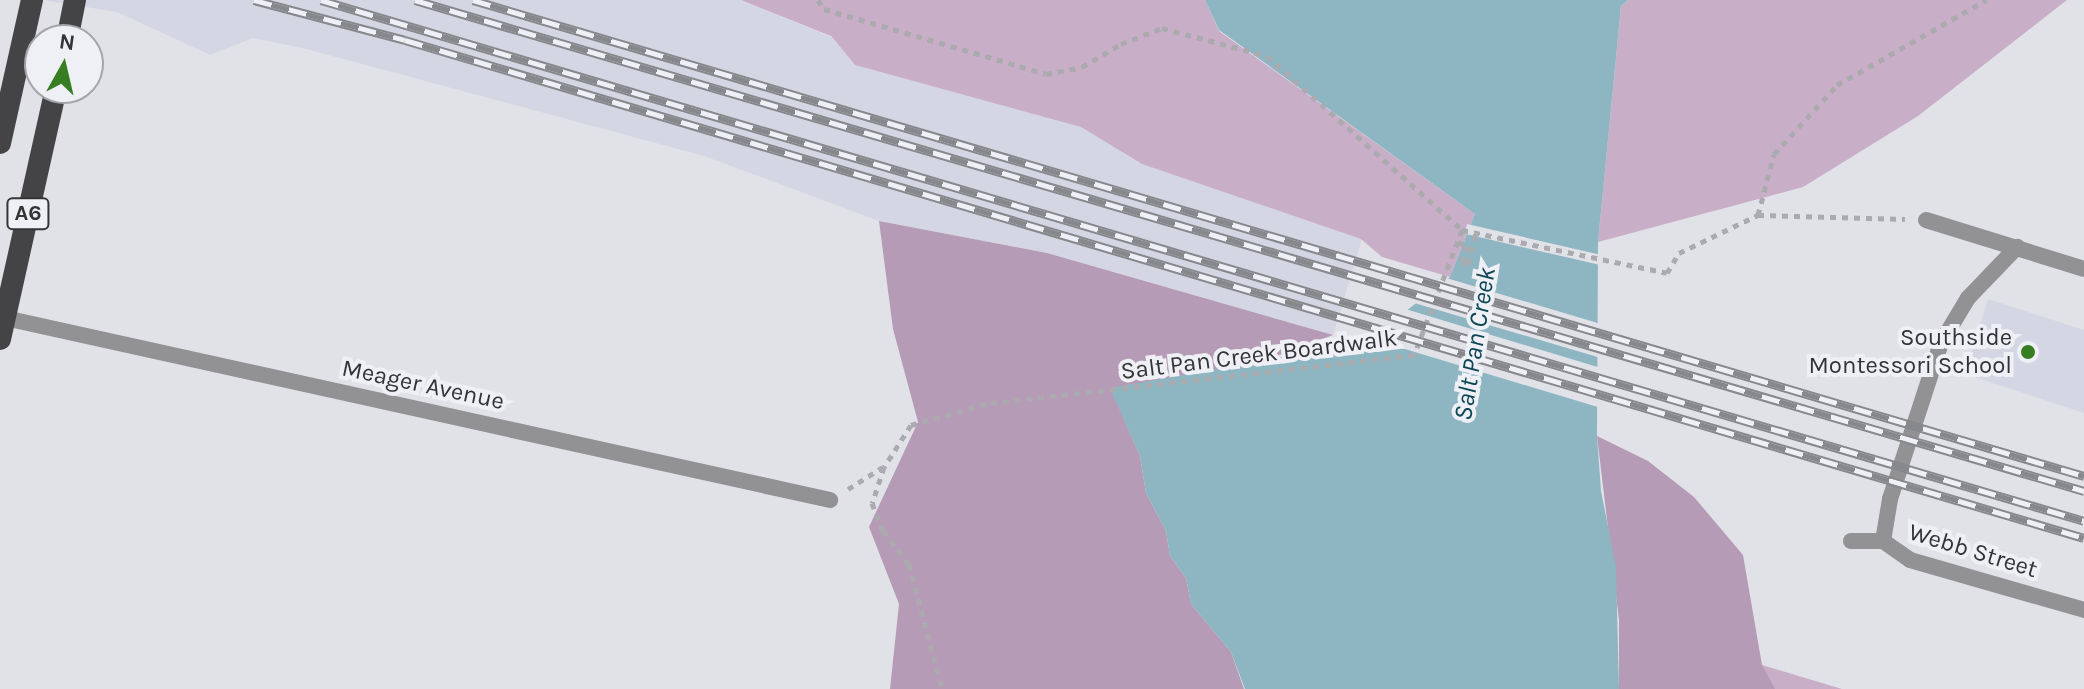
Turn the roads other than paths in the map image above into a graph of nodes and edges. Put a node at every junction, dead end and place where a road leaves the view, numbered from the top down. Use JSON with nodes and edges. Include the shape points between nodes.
{"nodes":[{"id":1,"x":32,"y":0,"type":"edge"},
{"id":2,"x":75,"y":0,"type":"edge"},
{"id":3,"x":70,"y":24,"type":"edge"},
{"id":4,"x":52,"y":104,"type":"edge"},
{"id":5,"x":0,"y":143,"type":"edge"},
{"id":6,"x":1926,"y":220,"type":"road end"},
{"id":7,"x":2017,"y":247,"type":"junction"},
{"id":8,"x":2084,"y":269,"type":"edge"},
{"id":9,"x":2,"y":326,"type":"edge"},
{"id":10,"x":830,"y":500,"type":"road end"},
{"id":11,"x":1851,"y":541,"type":"dead end"},
{"id":12,"x":1883,"y":541,"type":"junction"},
{"id":13,"x":2084,"y":610,"type":"edge"}],
"edges":[{"from":1,"to":5,"type":"highway"},
{"from":2,"to":3,"type":"highway"},
{"from":4,"to":9,"type":"highway","number":"A6"},
{"from":6,"to":7,"type":"street"},
{"from":7,"to":8,"type":"street"},
{"from":7,"to":12,"type":"street","via":[[1968,298],[1941,343],[1890,499]]},
{"from":9,"to":10,"type":"street","name":"Meager Avenue"},
{"from":11,"to":12,"type":"street","name":"Webb Street"},
{"from":12,"to":13,"type":"street","name":"Webb Street","via":[[1910,560]]}]}
